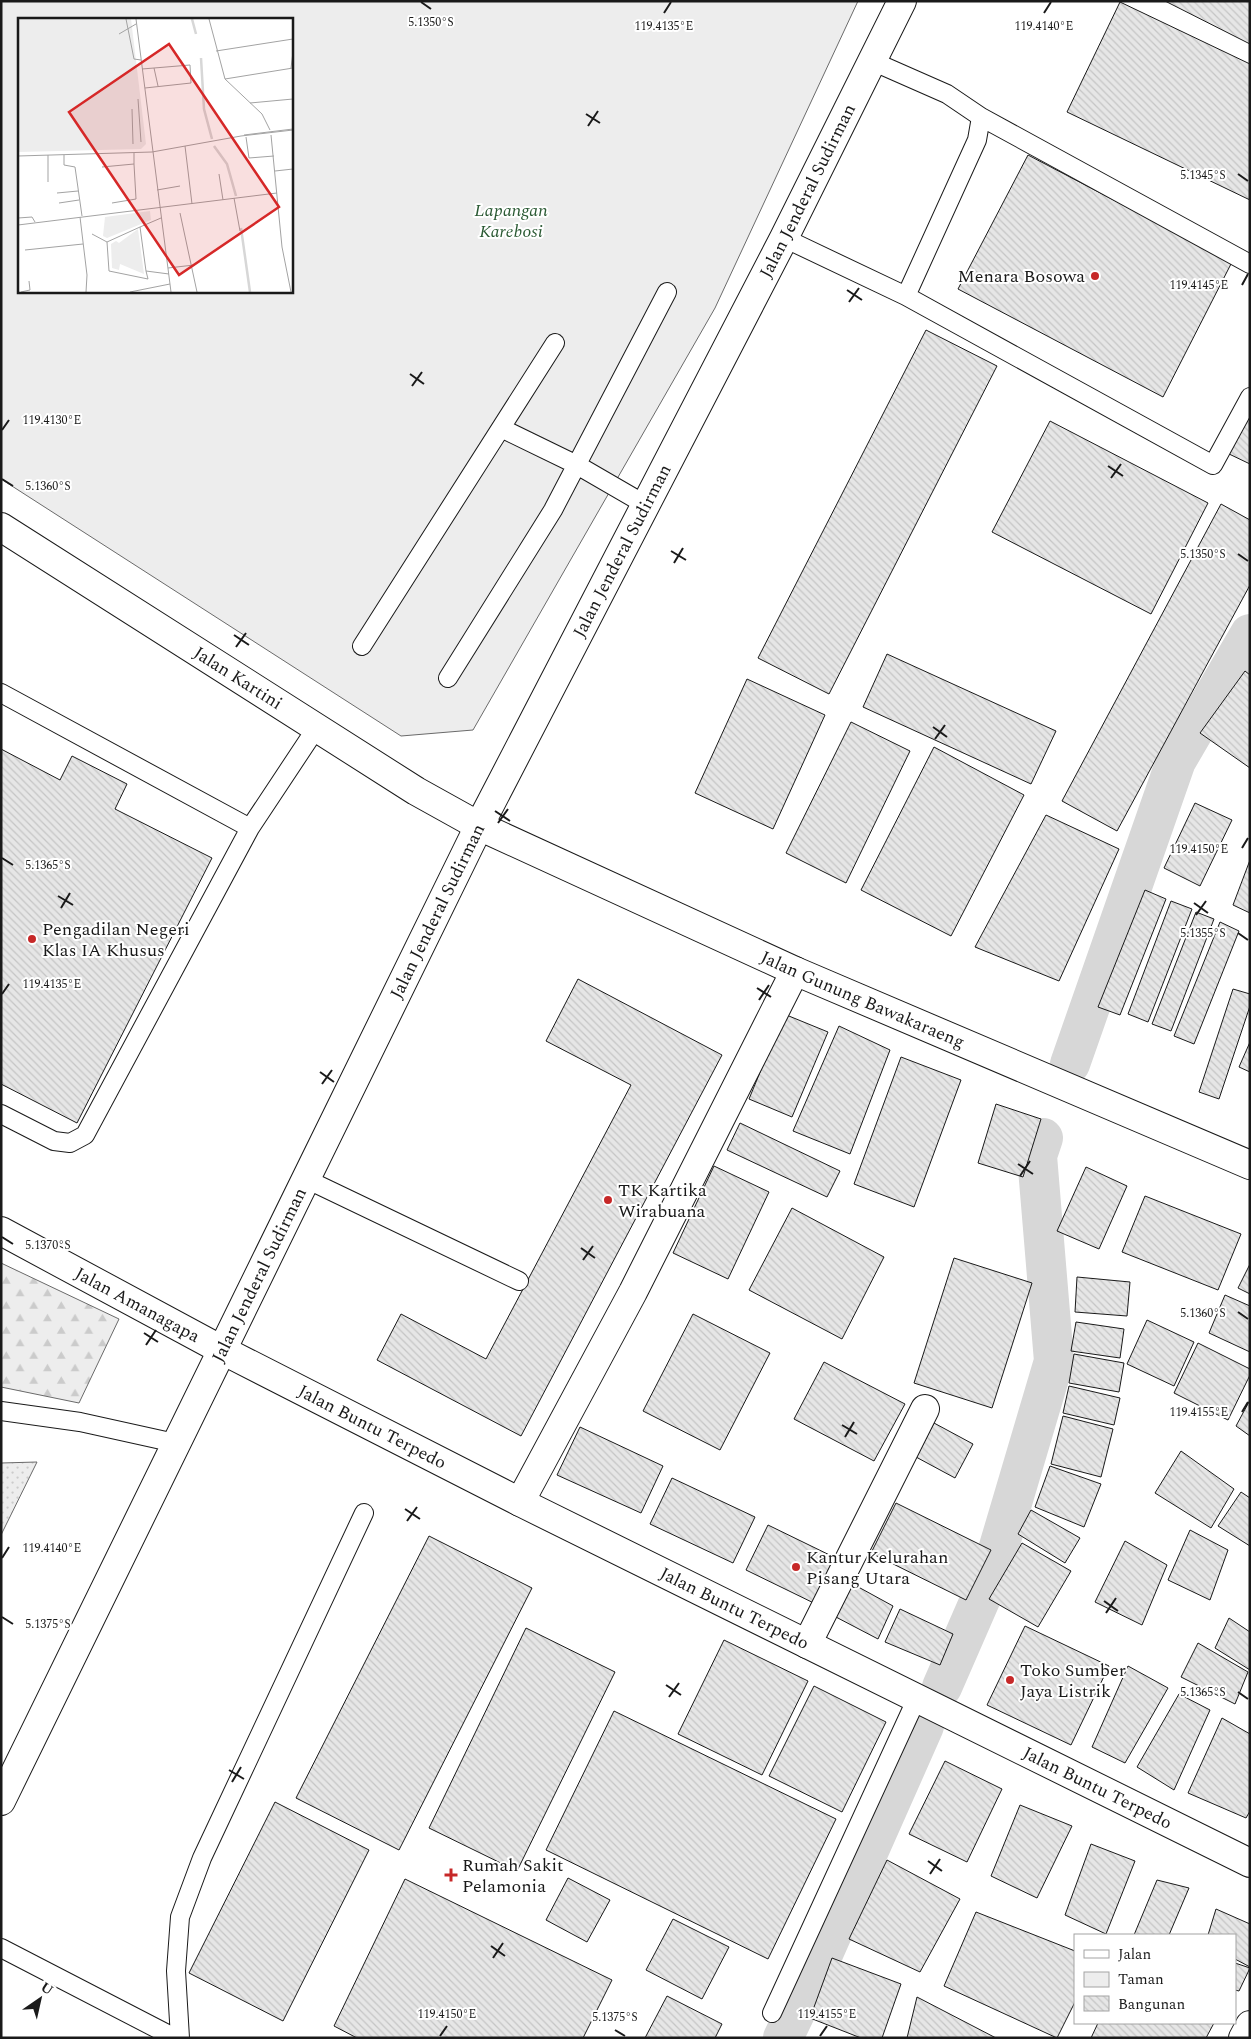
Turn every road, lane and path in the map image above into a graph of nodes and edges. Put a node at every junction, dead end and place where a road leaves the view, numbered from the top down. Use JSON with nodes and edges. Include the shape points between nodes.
{"nodes":[{"id":1,"x":902,"y":1,"type":"edge"},
{"id":2,"x":872,"y":61,"type":"junction"},
{"id":3,"x":981,"y":117,"type":"junction"},
{"id":4,"x":784,"y":238,"type":"junction"},
{"id":5,"x":1250,"y":264,"type":"edge"},
{"id":6,"x":667,"y":292,"type":"dead end"},
{"id":7,"x":906,"y":296,"type":"junction"},
{"id":8,"x":555,"y":343,"type":"dead end"},
{"id":9,"x":1250,"y":397,"type":"edge"},
{"id":10,"x":501,"y":428,"type":"junction"},
{"id":11,"x":577,"y":465,"type":"junction"},
{"id":12,"x":646,"y":505,"type":"junction"},
{"id":13,"x":1,"y":527,"type":"edge"},
{"id":14,"x":362,"y":646,"type":"dead end"},
{"id":15,"x":448,"y":678,"type":"dead end"},
{"id":16,"x":1,"y":693,"type":"edge"},
{"id":17,"x":317,"y":727,"type":"junction"},
{"id":18,"x":479,"y":826,"type":"junction"},
{"id":19,"x":250,"y":828,"type":"junction"},
{"id":20,"x":795,"y":971,"type":"junction"},
{"id":21,"x":1,"y":1114,"type":"edge"},
{"id":22,"x":1250,"y":1165,"type":"edge"},
{"id":23,"x":306,"y":1179,"type":"junction"},
{"id":24,"x":1,"y":1231,"type":"edge"},
{"id":25,"x":519,"y":1281,"type":"dead end"},
{"id":26,"x":220,"y":1350,"type":"junction"},
{"id":27,"x":925,"y":1409,"type":"dead end"},
{"id":28,"x":1,"y":1411,"type":"edge"},
{"id":29,"x":175,"y":1444,"type":"junction"},
{"id":30,"x":520,"y":1502,"type":"junction"},
{"id":31,"x":364,"y":1513,"type":"dead end"},
{"id":32,"x":807,"y":1644,"type":"junction"},
{"id":33,"x":917,"y":1698,"type":"junction"},
{"id":34,"x":1,"y":1800,"type":"edge"},
{"id":35,"x":1250,"y":1863,"type":"edge"},
{"id":36,"x":1,"y":1948,"type":"edge"},
{"id":37,"x":772,"y":2014,"type":"dead end"},
{"id":38,"x":1250,"y":2025,"type":"edge"},
{"id":39,"x":175,"y":2038,"type":"edge"},
{"id":40,"x":180,"y":2038,"type":"edge"},
{"id":41,"x":1243,"y":2038,"type":"edge"}],
"edges":[{"from":1,"to":2,"type":"main road","name":"Jalan Jenderal Sudirman"},
{"from":2,"to":3,"type":"lane","via":[[947,94]]},
{"from":2,"to":4,"type":"main road","name":"Jalan Jenderal Sudirman"},
{"from":3,"to":5,"type":"lane"},
{"from":3,"to":7,"type":"lane","via":[[977,140]]},
{"from":4,"to":7,"type":"lane"},
{"from":4,"to":12,"type":"main road","name":"Jalan Jenderal Sudirman"},
{"from":6,"to":11,"type":"lane"},
{"from":7,"to":9,"type":"lane","via":[[1213,465]]},
{"from":8,"to":10,"type":"lane"},
{"from":10,"to":11,"type":"lane"},
{"from":10,"to":14,"type":"lane"},
{"from":11,"to":12,"type":"lane"},
{"from":11,"to":15,"type":"lane","via":[[553,510]]},
{"from":12,"to":18,"type":"main road","name":"Jalan Jenderal Sudirman"},
{"from":13,"to":17,"type":"main road","name":"Jalan Kartini"},
{"from":16,"to":19,"type":"lane"},
{"from":17,"to":18,"type":"main road","name":"Jalan Kartini","via":[[416,791]]},
{"from":17,"to":19,"type":"lane"},
{"from":18,"to":20,"type":"main road","name":"Jalan Gunung Bawakaraeng"},
{"from":18,"to":23,"type":"main road","name":"Jalan Jenderal Sudirman"},
{"from":19,"to":21,"type":"lane","via":[[86,1135],[70,1143],[54,1141]]},
{"from":20,"to":22,"type":"main road","name":"Jalan Gunung Bawakaraeng"},
{"from":20,"to":30,"type":"main road","via":[[633,1292]]},
{"from":23,"to":25,"type":"lane"},
{"from":23,"to":26,"type":"main road","name":"Jalan Jenderal Sudirman"},
{"from":24,"to":26,"type":"main road","name":"Jalan Amanagapa"},
{"from":26,"to":29,"type":"main road","name":"Jalan Jenderal Sudirman"},
{"from":26,"to":30,"type":"main road","name":"Jalan Buntu Terpedo"},
{"from":27,"to":32,"type":"main road"},
{"from":28,"to":29,"type":"lane","via":[[80,1422]]},
{"from":29,"to":34,"type":"main road","name":"Jalan Jenderal Sudirman"},
{"from":30,"to":32,"type":"main road","name":"Jalan Buntu Terpedo"},
{"from":31,"to":40,"type":"lane","via":[[202,1858],[180,1917],[176,1971]]},
{"from":32,"to":33,"type":"main road","name":"Jalan Buntu Terpedo"},
{"from":33,"to":35,"type":"main road","name":"Jalan Buntu Terpedo"},
{"from":33,"to":37,"type":"lane"},
{"from":36,"to":39,"type":"lane"},
{"from":38,"to":41,"type":"main road"}]}
